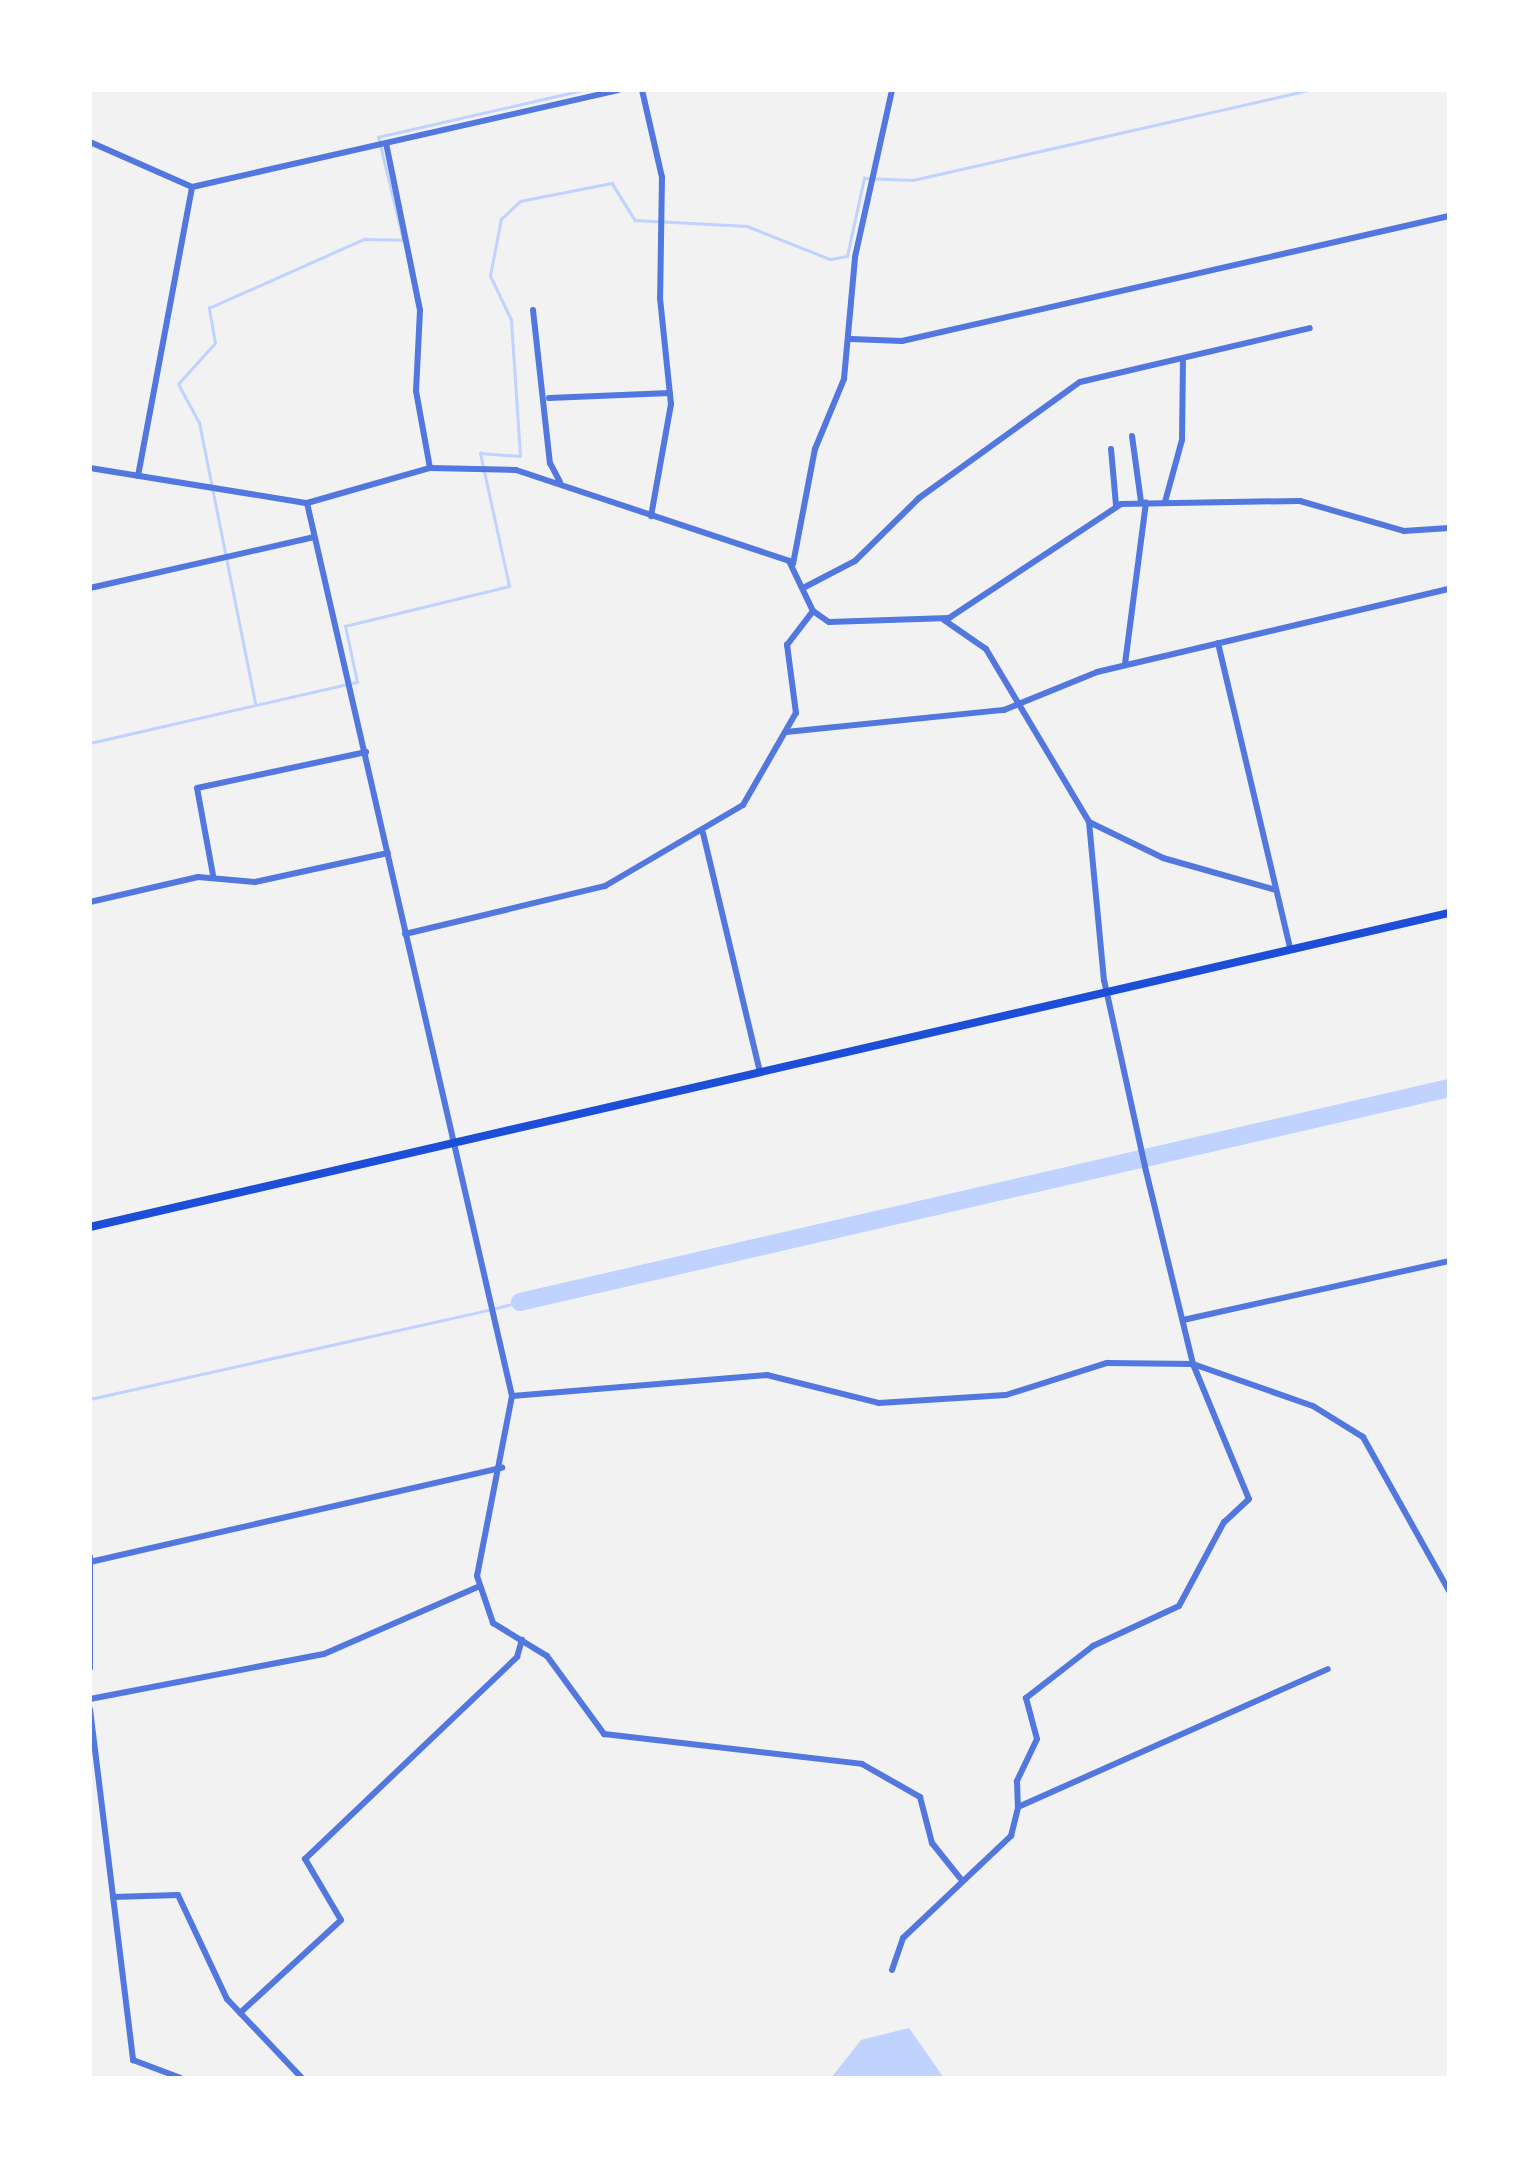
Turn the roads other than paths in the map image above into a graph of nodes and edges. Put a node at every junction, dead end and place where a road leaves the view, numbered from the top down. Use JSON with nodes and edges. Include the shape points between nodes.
{"nodes":[{"id":1,"x":618,"y":90,"type":"edge"},
{"id":2,"x":642,"y":90,"type":"edge"},
{"id":3,"x":892,"y":90,"type":"edge"},
{"id":4,"x":90,"y":142,"type":"edge"},
{"id":5,"x":386,"y":143,"type":"junction"},
{"id":6,"x":192,"y":187,"type":"junction"},
{"id":7,"x":1449,"y":216,"type":"edge"},
{"id":8,"x":532,"y":310,"type":"dead end"},
{"id":9,"x":1310,"y":328,"type":"dead end"},
{"id":10,"x":851,"y":339,"type":"junction"},
{"id":11,"x":1183,"y":362,"type":"junction"},
{"id":12,"x":670,"y":393,"type":"junction"},
{"id":13,"x":549,"y":398,"type":"junction"},
{"id":14,"x":1132,"y":436,"type":"dead end"},
{"id":15,"x":1111,"y":449,"type":"dead end"},
{"id":16,"x":90,"y":468,"type":"edge"},
{"id":17,"x":430,"y":468,"type":"junction"},
{"id":18,"x":138,"y":476,"type":"junction"},
{"id":19,"x":561,"y":483,"type":"junction"},
{"id":20,"x":1144,"y":502,"type":"junction"},
{"id":21,"x":1165,"y":502,"type":"junction"},
{"id":22,"x":308,"y":503,"type":"junction"},
{"id":23,"x":1116,"y":505,"type":"junction"},
{"id":24,"x":651,"y":516,"type":"junction"},
{"id":25,"x":1449,"y":528,"type":"edge"},
{"id":26,"x":314,"y":537,"type":"junction"},
{"id":27,"x":793,"y":564,"type":"junction"},
{"id":28,"x":805,"y":587,"type":"junction"},
{"id":29,"x":90,"y":588,"type":"edge"},
{"id":30,"x":1449,"y":589,"type":"edge"},
{"id":31,"x":813,"y":611,"type":"junction"},
{"id":32,"x":944,"y":620,"type":"junction"},
{"id":33,"x":1218,"y":643,"type":"junction"},
{"id":34,"x":1125,"y":665,"type":"junction"},
{"id":35,"x":1018,"y":705,"type":"junction"},
{"id":36,"x":786,"y":732,"type":"junction"},
{"id":37,"x":366,"y":752,"type":"junction"},
{"id":38,"x":1089,"y":822,"type":"junction"},
{"id":39,"x":703,"y":833,"type":"junction"},
{"id":40,"x":388,"y":853,"type":"junction"},
{"id":41,"x":213,"y":875,"type":"junction"},
{"id":42,"x":1276,"y":890,"type":"junction"},
{"id":43,"x":90,"y":902,"type":"edge"},
{"id":44,"x":1449,"y":913,"type":"edge"},
{"id":45,"x":405,"y":934,"type":"junction"},
{"id":46,"x":1290,"y":948,"type":"junction"},
{"id":47,"x":1106,"y":990,"type":"junction"},
{"id":48,"x":760,"y":1072,"type":"junction"},
{"id":49,"x":452,"y":1142,"type":"junction"},
{"id":50,"x":90,"y":1228,"type":"edge"},
{"id":51,"x":1449,"y":1261,"type":"edge"},
{"id":52,"x":1183,"y":1320,"type":"junction"},
{"id":53,"x":1193,"y":1364,"type":"junction"},
{"id":54,"x":512,"y":1396,"type":"junction"},
{"id":55,"x":502,"y":1468,"type":"junction"},
{"id":56,"x":90,"y":1560,"type":"edge"},
{"id":57,"x":477,"y":1587,"type":"junction"},
{"id":58,"x":1449,"y":1591,"type":"edge"},
{"id":59,"x":522,"y":1640,"type":"junction"},
{"id":60,"x":90,"y":1668,"type":"edge"},
{"id":61,"x":1328,"y":1669,"type":"dead end"},
{"id":62,"x":90,"y":1699,"type":"edge"},
{"id":63,"x":90,"y":1709,"type":"edge"},
{"id":64,"x":1018,"y":1807,"type":"junction"},
{"id":65,"x":960,"y":1878,"type":"junction"},
{"id":66,"x":113,"y":1897,"type":"junction"},
{"id":67,"x":892,"y":1970,"type":"dead end"},
{"id":68,"x":240,"y":2013,"type":"junction"},
{"id":69,"x":181,"y":2078,"type":"edge"},
{"id":70,"x":302,"y":2078,"type":"edge"}],
"edges":[{"from":1,"to":5,"type":"street"},
{"from":2,"to":12,"type":"street","via":[[662,177]]},
{"from":3,"to":10,"type":"street","via":[[852,272]]},
{"from":4,"to":6,"type":"street"},
{"from":5,"to":6,"type":"street"},
{"from":5,"to":17,"type":"street","via":[[420,310],[416,391]]},
{"from":6,"to":18,"type":"street"},
{"from":7,"to":10,"type":"street","via":[[902,341]]},
{"from":8,"to":13,"type":"street"},
{"from":9,"to":11,"type":"street"},
{"from":10,"to":27,"type":"street","via":[[815,449]]},
{"from":11,"to":21,"type":"street","via":[[1182,440]]},
{"from":11,"to":28,"type":"street","via":[[1080,382],[919,498],[855,560]]},
{"from":12,"to":13,"type":"street"},
{"from":12,"to":24,"type":"street"},
{"from":13,"to":19,"type":"street","via":[[550,464]]},
{"from":14,"to":20,"type":"street"},
{"from":15,"to":23,"type":"street"},
{"from":16,"to":18,"type":"street"},
{"from":17,"to":19,"type":"street","via":[[474,465]]},
{"from":17,"to":22,"type":"street"},
{"from":18,"to":22,"type":"street"},
{"from":19,"to":24,"type":"street"},
{"from":20,"to":21,"type":"street"},
{"from":20,"to":23,"type":"street"},
{"from":20,"to":34,"type":"street"},
{"from":21,"to":25,"type":"street","via":[[1300,501],[1404,531]]},
{"from":22,"to":26,"type":"street"},
{"from":23,"to":32,"type":"street"},
{"from":24,"to":27,"type":"street"},
{"from":26,"to":29,"type":"street"},
{"from":26,"to":37,"type":"street"},
{"from":27,"to":28,"type":"street"},
{"from":28,"to":31,"type":"street"},
{"from":30,"to":33,"type":"street"},
{"from":31,"to":32,"type":"street","via":[[829,622]]},
{"from":31,"to":36,"type":"street","via":[[787,645],[798,704]]},
{"from":32,"to":35,"type":"street","via":[[982,645]]},
{"from":33,"to":34,"type":"street"},
{"from":33,"to":42,"type":"street"},
{"from":34,"to":35,"type":"street"},
{"from":35,"to":36,"type":"street"},
{"from":35,"to":38,"type":"street"},
{"from":36,"to":39,"type":"street","via":[[750,798]]},
{"from":37,"to":40,"type":"street"},
{"from":37,"to":41,"type":"street","via":[[197,788]]},
{"from":38,"to":42,"type":"street","via":[[1164,858]]},
{"from":38,"to":47,"type":"street"},
{"from":39,"to":45,"type":"street","via":[[605,886]]},
{"from":39,"to":48,"type":"street"},
{"from":40,"to":41,"type":"street","via":[[255,882]]},
{"from":40,"to":45,"type":"street"},
{"from":41,"to":43,"type":"street"},
{"from":42,"to":46,"type":"street"},
{"from":44,"to":46,"type":"main road"},
{"from":45,"to":49,"type":"street"},
{"from":46,"to":47,"type":"main road"},
{"from":47,"to":48,"type":"main road"},
{"from":47,"to":52,"type":"street"},
{"from":48,"to":49,"type":"main road"},
{"from":49,"to":50,"type":"main road"},
{"from":49,"to":54,"type":"street"},
{"from":51,"to":52,"type":"street"},
{"from":52,"to":53,"type":"street"},
{"from":53,"to":54,"type":"street","via":[[1107,1363],[1006,1395],[879,1403],[767,1375]]},
{"from":53,"to":58,"type":"street","via":[[1330,1414],[1362,1437]]},
{"from":53,"to":64,"type":"street","via":[[1248,1500],[1228,1516],[1179,1606],[1093,1646],[1026,1698],[1038,1733],[1017,1781]]},
{"from":54,"to":55,"type":"street"},
{"from":55,"to":56,"type":"street"},
{"from":55,"to":57,"type":"street"},
{"from":56,"to":60,"type":"street"},
{"from":57,"to":59,"type":"street","via":[[494,1625]]},
{"from":57,"to":62,"type":"street","via":[[324,1654]]},
{"from":59,"to":65,"type":"street","via":[[552,1662],[604,1734],[862,1764],[923,1800],[926,1829]]},
{"from":59,"to":68,"type":"street","via":[[517,1657],[305,1859],[342,1920]]},
{"from":61,"to":64,"type":"street"},
{"from":63,"to":66,"type":"street"},
{"from":64,"to":65,"type":"street","via":[[1010,1836]]},
{"from":65,"to":67,"type":"street","via":[[927,1924],[903,1938]]},
{"from":66,"to":68,"type":"street","via":[[174,1891]]},
{"from":66,"to":69,"type":"street","via":[[134,2063]]},
{"from":68,"to":70,"type":"street"}]}
